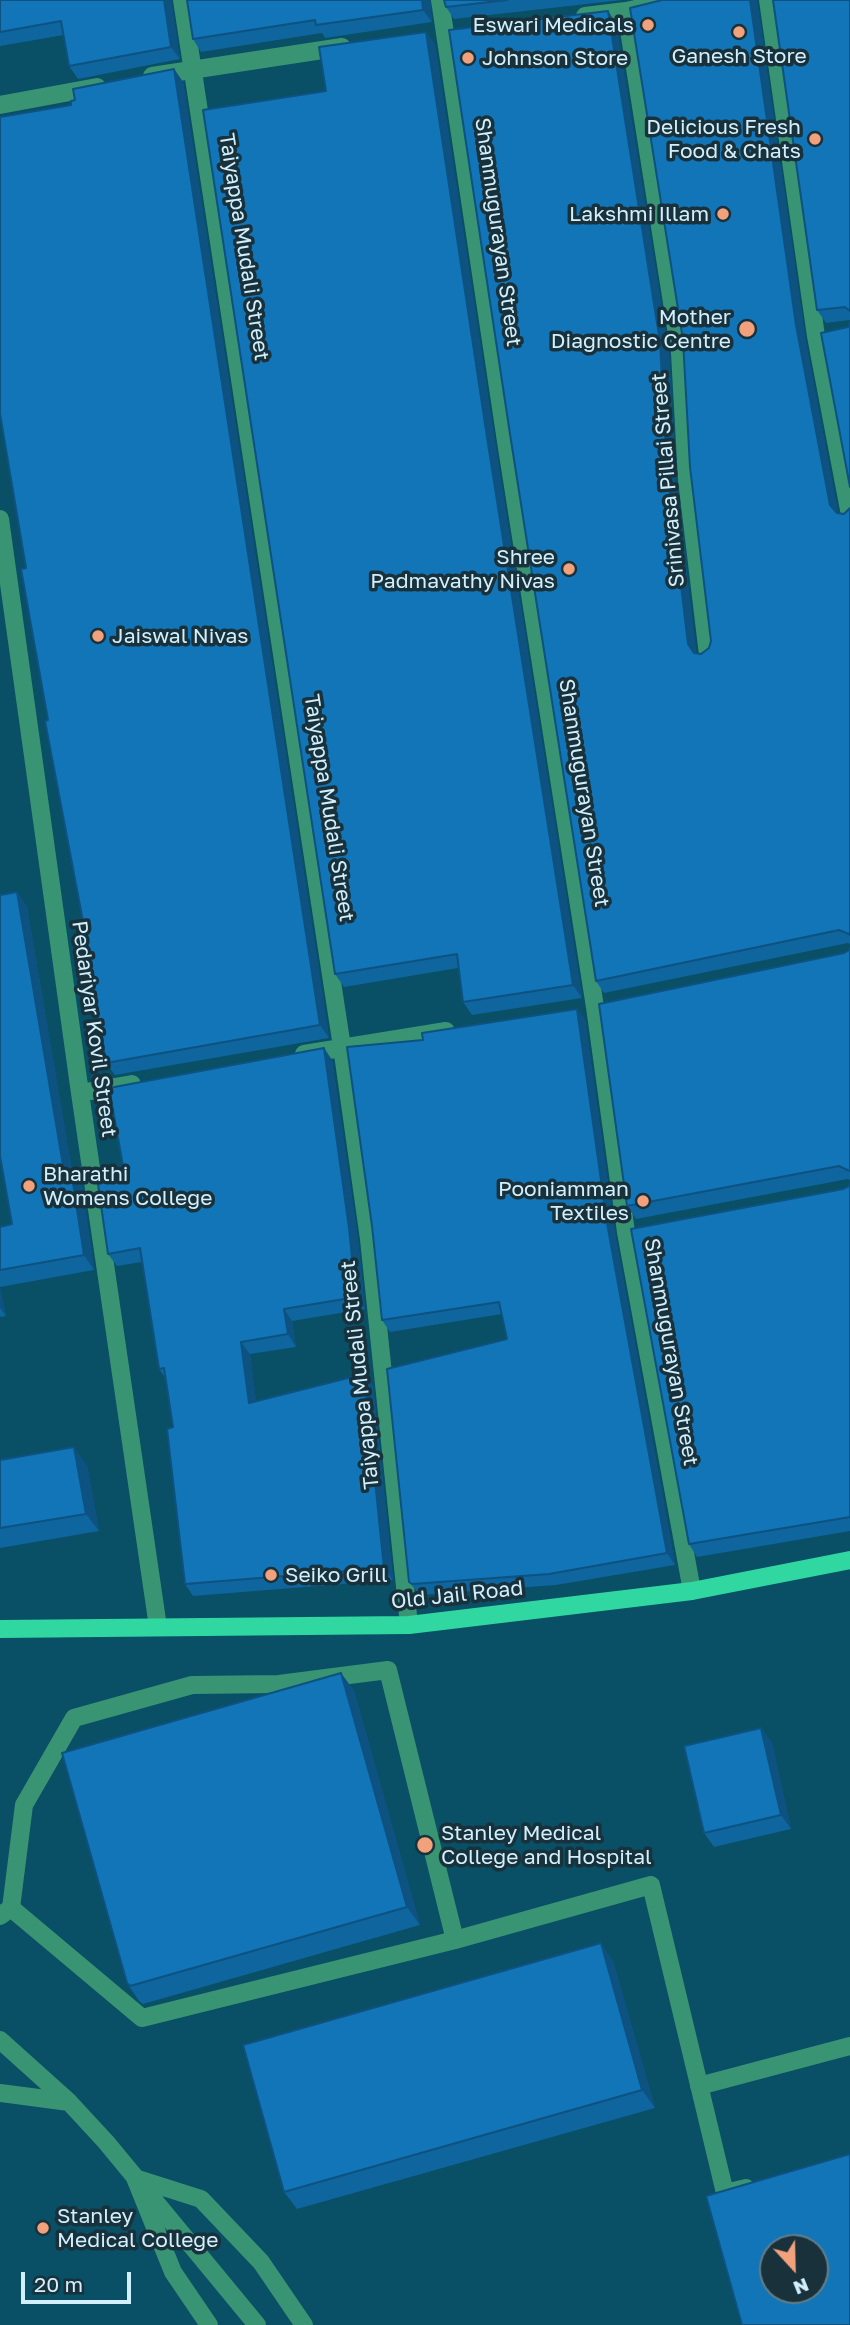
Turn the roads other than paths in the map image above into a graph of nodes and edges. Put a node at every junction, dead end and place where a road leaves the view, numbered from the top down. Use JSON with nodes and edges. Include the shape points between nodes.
{"nodes":[{"id":1,"x":182,"y":0,"type":"edge"},
{"id":2,"x":440,"y":0,"type":"edge"},
{"id":3,"x":678,"y":0,"type":"edge"},
{"id":4,"x":768,"y":0,"type":"edge"},
{"id":5,"x":626,"y":11,"type":"junction"},
{"id":6,"x":561,"y":19,"type":"edge"},
{"id":7,"x":365,"y":44,"type":"edge"},
{"id":8,"x":193,"y":68,"type":"junction"},
{"id":9,"x":0,"y":105,"type":"edge"},
{"id":10,"x":839,"y":332,"type":"edge"},
{"id":11,"x":816,"y":336,"type":"junction"},
{"id":12,"x":850,"y":515,"type":"edge"},
{"id":13,"x":0,"y":519,"type":"edge"},
{"id":14,"x":5,"y":587,"type":"edge"},
{"id":15,"x":708,"y":655,"type":"edge"},
{"id":16,"x":462,"y":1028,"type":"edge"},
{"id":17,"x":342,"y":1047,"type":"junction"},
{"id":18,"x":290,"y":1056,"type":"edge"},
{"id":19,"x":145,"y":1082,"type":"edge"},
{"id":20,"x":80,"y":1093,"type":"junction"},
{"id":21,"x":850,"y":1560,"type":"edge"},
{"id":22,"x":692,"y":1591,"type":"junction"},
{"id":23,"x":408,"y":1625,"type":"junction"},
{"id":24,"x":158,"y":1627,"type":"junction"},
{"id":25,"x":0,"y":1629,"type":"edge"},
{"id":26,"x":64,"y":1629,"type":"junction"},
{"id":27,"x":0,"y":1639,"type":"edge"},
{"id":28,"x":5,"y":1912,"type":"edge"},
{"id":29,"x":455,"y":1940,"type":"junction"},
{"id":30,"x":0,"y":2040,"type":"edge"},
{"id":31,"x":850,"y":2046,"type":"edge"},
{"id":32,"x":699,"y":2086,"type":"junction"},
{"id":33,"x":0,"y":2093,"type":"edge"},
{"id":34,"x":69,"y":2102,"type":"junction"},
{"id":35,"x":135,"y":2178,"type":"junction"},
{"id":36,"x":763,"y":2183,"type":"edge"},
{"id":37,"x":209,"y":2325,"type":"edge"},
{"id":38,"x":257,"y":2325,"type":"edge"},
{"id":39,"x":304,"y":2325,"type":"edge"}],
"edges":[{"from":1,"to":8,"type":"street","name":"Taiyappa Mudali Street"},
{"from":2,"to":22,"type":"street","name":"Shanmugurayan Street","via":[[595,1007]]},
{"from":3,"to":5,"type":"street"},
{"from":4,"to":11,"type":"street"},
{"from":5,"to":6,"type":"street"},
{"from":5,"to":15,"type":"street","name":"Srinivasa Pillai Street","via":[[680,353],[687,480]]},
{"from":7,"to":8,"type":"street"},
{"from":8,"to":9,"type":"street"},
{"from":8,"to":17,"type":"street","name":"Taiyappa Mudali Street"},
{"from":10,"to":11,"type":"street"},
{"from":11,"to":12,"type":"street"},
{"from":13,"to":14,"type":"street","name":"Pedariyar Kovil Street"},
{"from":14,"to":20,"type":"street","name":"Pedariyar Kovil Street"},
{"from":16,"to":17,"type":"street"},
{"from":17,"to":18,"type":"street"},
{"from":17,"to":23,"type":"street","name":"Taiyappa Mudali Street","via":[[369,1239]]},
{"from":19,"to":20,"type":"street"},
{"from":20,"to":24,"type":"street","name":"Pedariyar Kovil Street"},
{"from":21,"to":22,"type":"main road","name":"Old Jail Road"},
{"from":22,"to":23,"type":"main road","name":"Old Jail Road"},
{"from":23,"to":24,"type":"main road","name":"Old Jail Road"},
{"from":24,"to":26,"type":"main road","name":"Old Jail Road"},
{"from":25,"to":26,"type":"main road","name":"Old Jail Road"},
{"from":26,"to":27,"type":"main road","name":"Old Jail Road"},
{"from":28,"to":29,"type":"street","via":[[142,2018]]},
{"from":28,"to":29,"type":"street","via":[[24,1805],[74,1718],[192,1685],[279,1684],[388,1670]]},
{"from":29,"to":32,"type":"street","via":[[651,1885]]},
{"from":30,"to":34,"type":"street"},
{"from":31,"to":32,"type":"street"},
{"from":32,"to":36,"type":"street","via":[[725,2193]]},
{"from":33,"to":34,"type":"street"},
{"from":34,"to":35,"type":"street"},
{"from":35,"to":37,"type":"street","via":[[173,2272]]},
{"from":35,"to":38,"type":"street"},
{"from":35,"to":39,"type":"street","via":[[201,2199],[261,2262]]}]}
